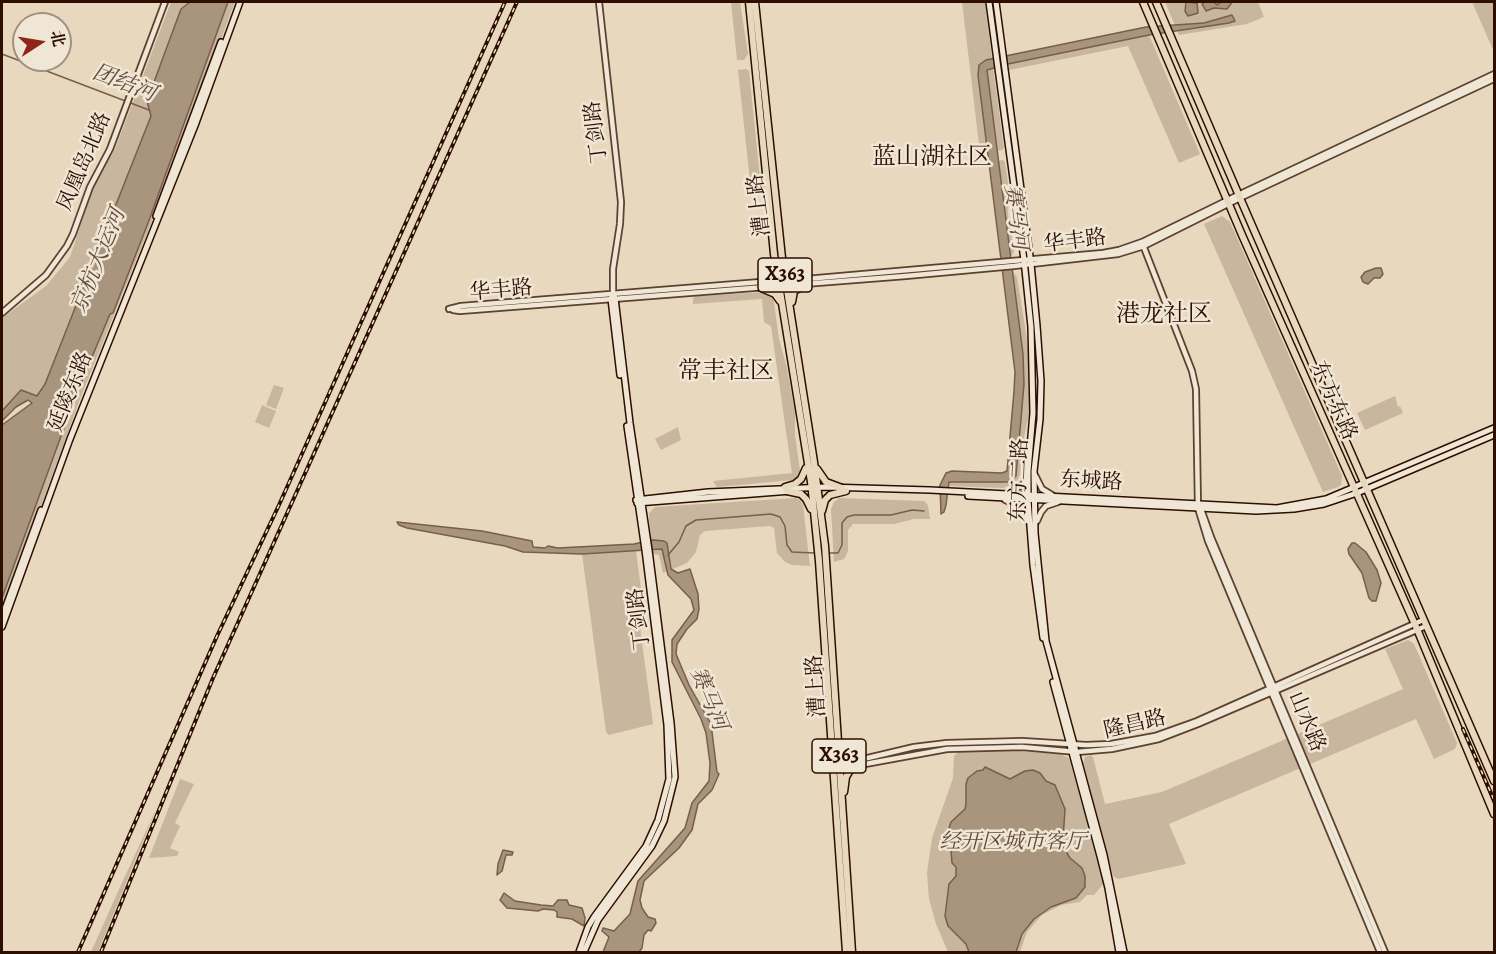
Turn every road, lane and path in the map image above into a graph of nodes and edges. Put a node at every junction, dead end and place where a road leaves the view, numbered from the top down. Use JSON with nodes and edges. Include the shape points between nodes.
{"nodes":[{"id":1,"x":165,"y":2,"type":"edge"},
{"id":2,"x":238,"y":2,"type":"edge"},
{"id":3,"x":599,"y":2,"type":"edge"},
{"id":4,"x":749,"y":2,"type":"edge"},
{"id":5,"x":989,"y":2,"type":"edge"},
{"id":6,"x":996,"y":2,"type":"edge"},
{"id":7,"x":1143,"y":2,"type":"edge"},
{"id":8,"x":1156,"y":2,"type":"edge"},
{"id":9,"x":755,"y":3,"type":"edge"},
{"id":10,"x":1000,"y":55,"type":"junction"},
{"id":11,"x":1494,"y":74,"type":"edge"},
{"id":12,"x":1494,"y":79,"type":"edge"},
{"id":13,"x":1239,"y":196,"type":"junction"},
{"id":14,"x":1228,"y":203,"type":"junction"},
{"id":15,"x":1143,"y":244,"type":"junction"},
{"id":16,"x":774,"y":254,"type":"junction"},
{"id":17,"x":783,"y":258,"type":"junction"},
{"id":18,"x":1028,"y":262,"type":"junction"},
{"id":19,"x":809,"y":281,"type":"junction"},
{"id":20,"x":782,"y":283,"type":"junction"},
{"id":21,"x":760,"y":284,"type":"junction"},
{"id":22,"x":613,"y":297,"type":"junction"},
{"id":23,"x":782,"y":305,"type":"junction"},
{"id":24,"x":2,"y":313,"type":"edge"},
{"id":25,"x":792,"y":317,"type":"junction"},
{"id":26,"x":1494,"y":428,"type":"edge"},
{"id":27,"x":1494,"y":435,"type":"edge"},
{"id":28,"x":806,"y":452,"type":"junction"},
{"id":29,"x":814,"y":462,"type":"junction"},
{"id":30,"x":1358,"y":466,"type":"junction"},
{"id":31,"x":1031,"y":471,"type":"junction"},
{"id":32,"x":1346,"y":472,"type":"junction"},
{"id":33,"x":1366,"y":486,"type":"junction"},
{"id":34,"x":814,"y":488,"type":"junction"},
{"id":35,"x":786,"y":489,"type":"junction"},
{"id":36,"x":844,"y":489,"type":"junction"},
{"id":37,"x":1355,"y":490,"type":"junction"},
{"id":38,"x":1004,"y":497,"type":"junction"},
{"id":39,"x":1031,"y":498,"type":"junction"},
{"id":40,"x":1058,"y":499,"type":"junction"},
{"id":41,"x":639,"y":501,"type":"junction"},
{"id":42,"x":1199,"y":506,"type":"junction"},
{"id":43,"x":814,"y":518,"type":"junction"},
{"id":44,"x":1030,"y":526,"type":"junction"},
{"id":45,"x":822,"y":529,"type":"junction"},
{"id":46,"x":1035,"y":533,"type":"junction"},
{"id":47,"x":821,"y":546,"type":"junction"},
{"id":48,"x":647,"y":550,"type":"junction"},
{"id":49,"x":822,"y":561,"type":"junction"},
{"id":50,"x":2,"y":617,"type":"edge"},
{"id":51,"x":1425,"y":623,"type":"junction"},
{"id":52,"x":2,"y":627,"type":"edge"},
{"id":53,"x":1416,"y":627,"type":"junction"},
{"id":54,"x":1273,"y":690,"type":"junction"},
{"id":55,"x":837,"y":726,"type":"junction"},
{"id":56,"x":1073,"y":748,"type":"junction"},
{"id":57,"x":864,"y":761,"type":"junction"},
{"id":58,"x":836,"y":768,"type":"junction"},
{"id":59,"x":1494,"y":781,"type":"edge"},
{"id":60,"x":1494,"y":814,"type":"edge"},
{"id":61,"x":843,"y":817,"type":"junction"},
{"id":62,"x":579,"y":952,"type":"edge"},
{"id":63,"x":584,"y":952,"type":"edge"},
{"id":64,"x":846,"y":952,"type":"edge"},
{"id":65,"x":852,"y":952,"type":"edge"},
{"id":66,"x":1122,"y":952,"type":"edge"},
{"id":67,"x":1382,"y":952,"type":"edge"}],
"edges":[{"from":1,"to":24,"type":"street","name":"凤凰岛北路","via":[[110,149],[90,187],[73,234],[46,275]]},
{"from":2,"to":50,"type":"main road","name":"延陵东路","via":[[70,429]]},
{"from":2,"to":52,"type":"main road","name":"延陵东路"},
{"from":3,"to":22,"type":"street","name":"丁剑路","via":[[621,202]]},
{"from":4,"to":16,"type":"main road","name":"漕上路","number":"X363"},
{"from":5,"to":10,"type":"main road","name":"东方二路"},
{"from":6,"to":10,"type":"main road","name":"东方二路"},
{"from":7,"to":14,"type":"main road","name":"东方东路"},
{"from":8,"to":13,"type":"main road","name":"东方东路"},
{"from":9,"to":17,"type":"main road","name":"漕上路","number":"X363"},
{"from":10,"to":18,"type":"main road","name":"东方二路","via":[[1005,66]]},
{"from":10,"to":18,"type":"main road","name":"东方二路","via":[[998,67]]},
{"from":11,"to":13,"type":"street","name":"华丰路"},
{"from":12,"to":13,"type":"street","name":"华丰路"},
{"from":13,"to":14,"type":"street","name":"华丰路"},
{"from":13,"to":30,"type":"main road","name":"东方东路"},
{"from":14,"to":15,"type":"street","name":"华丰路"},
{"from":14,"to":32,"type":"main road","name":"东方东路"},
{"from":15,"to":18,"type":"street","name":"华丰路","via":[[1104,257]]},
{"from":15,"to":42,"type":"street","name":"山水路","via":[[1197,389]]},
{"from":16,"to":20,"type":"main road","name":"漕上路","number":"X363"},
{"from":16,"to":21,"type":"main road","via":[[770,275]]},
{"from":17,"to":19,"type":"main road","via":[[790,273]]},
{"from":17,"to":20,"type":"main road","name":"漕上路","number":"X363"},
{"from":18,"to":19,"type":"street","name":"华丰路"},
{"from":18,"to":31,"type":"main road","name":"东方二路","via":[[1041,381],[1040,419]]},
{"from":19,"to":20,"type":"street","name":"华丰路"},
{"from":19,"to":25,"type":"main road","via":[[794,291]]},
{"from":20,"to":21,"type":"street","name":"华丰路"},
{"from":20,"to":23,"type":"main road","name":"漕上路","number":"X363"},
{"from":20,"to":25,"type":"main road","name":"漕上路","number":"X363"},
{"from":21,"to":22,"type":"street","name":"华丰路"},
{"from":21,"to":23,"type":"main road","via":[[775,294]]},
{"from":22,"to":22,"type":"street","name":"华丰路","via":[[461,306],[449,309],[460,311]]},
{"from":22,"to":41,"type":"main road","name":"丁剑路"},
{"from":23,"to":28,"type":"main road","name":"漕上路","number":"X363"},
{"from":25,"to":29,"type":"main road","name":"漕上路","number":"X363"},
{"from":26,"to":33,"type":"main road","name":"东城路"},
{"from":27,"to":33,"type":"main road","name":"东城路"},
{"from":28,"to":34,"type":"main road","name":"漕上路","number":"X363"},
{"from":28,"to":35,"type":"main road","via":[[806,471]]},
{"from":29,"to":34,"type":"main road","name":"漕上路","number":"X363"},
{"from":29,"to":36,"type":"main road","via":[[826,482]]},
{"from":30,"to":32,"type":"main road"},
{"from":30,"to":33,"type":"main road","name":"东方东路"},
{"from":31,"to":38,"type":"street","via":[[1024,484]]},
{"from":31,"to":39,"type":"main road","name":"东方二路"},
{"from":31,"to":40,"type":"street","via":[[1042,489]]},
{"from":32,"to":37,"type":"main road","name":"东方东路"},
{"from":33,"to":37,"type":"main road","name":"东城路"},
{"from":33,"to":51,"type":"main road","name":"东方东路"},
{"from":34,"to":35,"type":"main road","name":"东城路"},
{"from":34,"to":36,"type":"main road","name":"东城路"},
{"from":34,"to":43,"type":"main road","name":"漕上路","number":"X363"},
{"from":34,"to":45,"type":"main road","name":"漕上路","number":"X363"},
{"from":35,"to":41,"type":"main road","name":"东城路","via":[[708,492]]},
{"from":35,"to":43,"type":"main road","via":[[806,499]]},
{"from":36,"to":38,"type":"main road","name":"东城路"},
{"from":36,"to":45,"type":"main road","via":[[825,500]]},
{"from":37,"to":42,"type":"main road","name":"东城路","via":[[1324,504],[1274,511]]},
{"from":37,"to":53,"type":"main road","name":"东方东路"},
{"from":38,"to":39,"type":"main road","name":"东城路"},
{"from":38,"to":44,"type":"street","via":[[1022,508]]},
{"from":39,"to":40,"type":"main road","name":"东城路"},
{"from":39,"to":44,"type":"main road","name":"东方二路"},
{"from":39,"to":46,"type":"main road","name":"东方二路"},
{"from":40,"to":42,"type":"main road","name":"东城路"},
{"from":40,"to":46,"type":"street","via":[[1041,512]]},
{"from":41,"to":48,"type":"main road","name":"丁剑路"},
{"from":42,"to":54,"type":"street","name":"山水路","via":[[1208,541]]},
{"from":43,"to":47,"type":"main road","name":"漕上路","number":"X363"},
{"from":44,"to":56,"type":"main road","name":"东方二路","via":[[1042,632],[1053,685]]},
{"from":45,"to":47,"type":"main road","name":"漕上路","number":"X363"},
{"from":46,"to":56,"type":"main road","name":"东方二路","via":[[1046,641]]},
{"from":47,"to":49,"type":"main road","number":"X363"},
{"from":48,"to":62,"type":"main road","name":"丁剑路","via":[[667,725],[667,792],[646,846],[594,917]]},
{"from":48,"to":63,"type":"main road","name":"丁剑路","via":[[675,765],[672,793],[652,846],[598,920]]},
{"from":49,"to":55,"type":"main road","name":"漕上路","number":"X363"},
{"from":49,"to":58,"type":"main road","name":"漕上路","number":"X363"},
{"from":51,"to":53,"type":"street","name":"隆昌路"},
{"from":51,"to":59,"type":"main road","name":"东方东路"},
{"from":53,"to":54,"type":"street","name":"隆昌路"},
{"from":53,"to":60,"type":"main road","name":"东方东路"},
{"from":54,"to":56,"type":"street","name":"隆昌路","via":[[1159,739],[1112,749]]},
{"from":54,"to":67,"type":"street","name":"山水路"},
{"from":55,"to":57,"type":"main road","via":[[843,752],[848,758]]},
{"from":55,"to":58,"type":"main road","name":"漕上路","number":"X363"},
{"from":56,"to":57,"type":"street","name":"隆昌路","via":[[947,749]]},
{"from":56,"to":66,"type":"main road","name":"东方二路","via":[[1112,886]]},
{"from":57,"to":58,"type":"street","name":"隆昌路"},
{"from":57,"to":61,"type":"main road","via":[[846,777]]},
{"from":58,"to":61,"type":"main road","name":"漕上路","number":"X363"},
{"from":58,"to":64,"type":"main road","name":"漕上路","number":"X363"},
{"from":61,"to":65,"type":"main road","name":"漕上路","number":"X363"}]}
